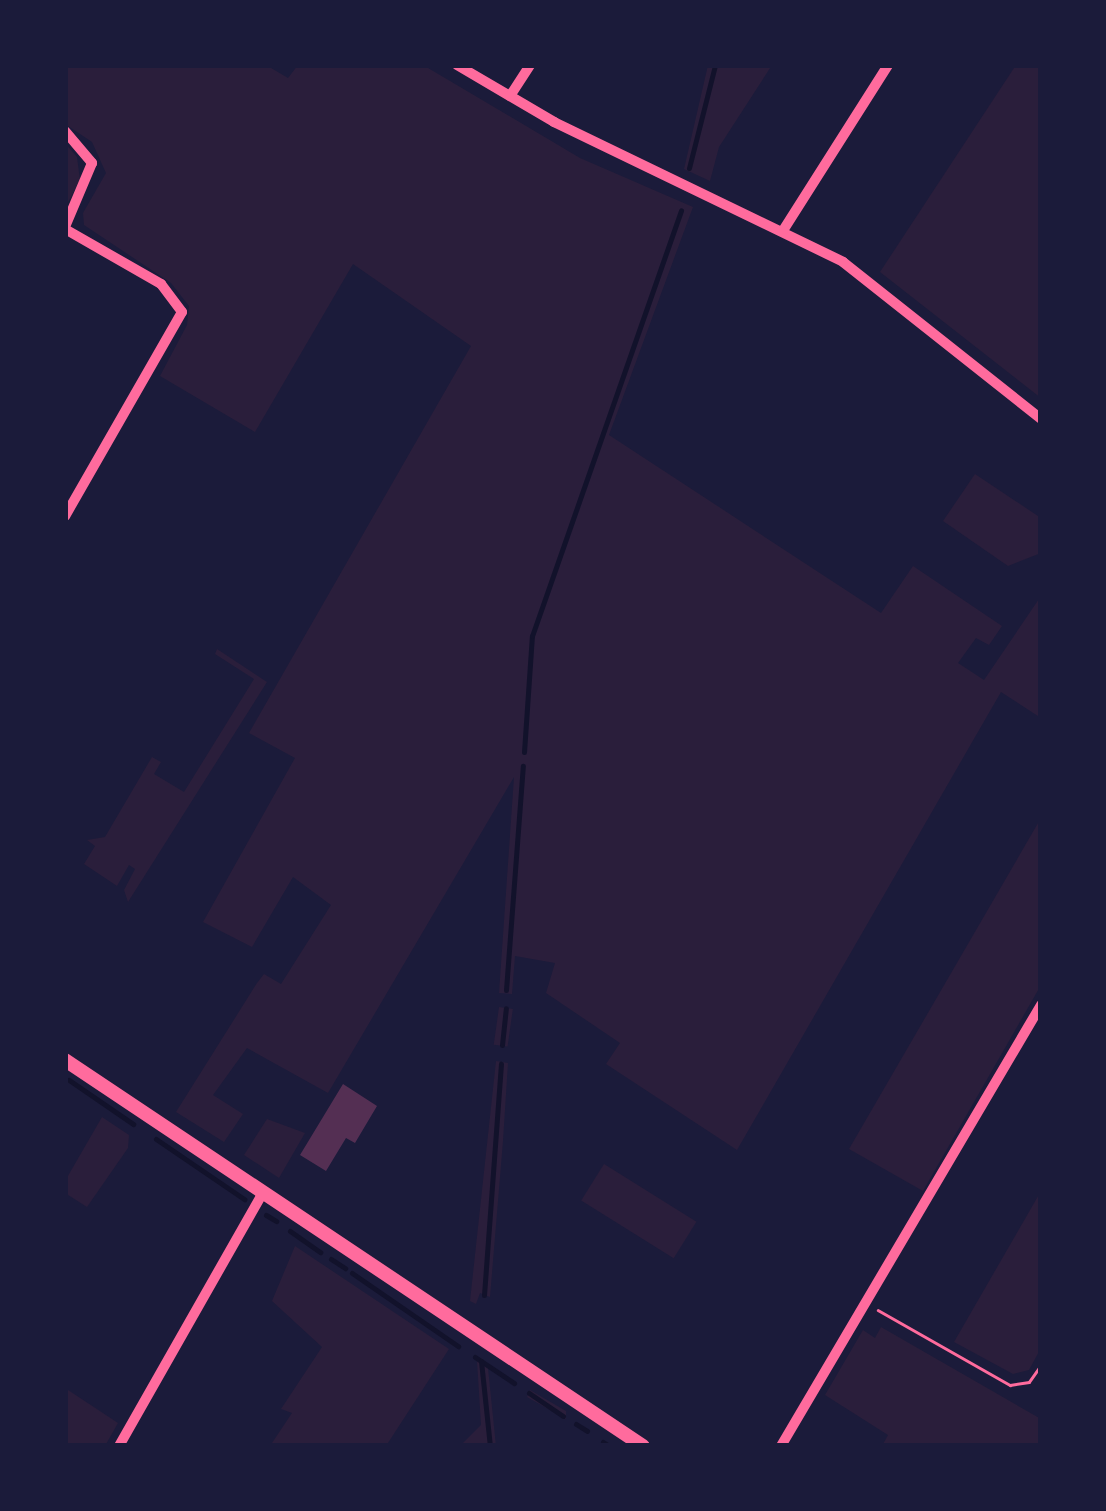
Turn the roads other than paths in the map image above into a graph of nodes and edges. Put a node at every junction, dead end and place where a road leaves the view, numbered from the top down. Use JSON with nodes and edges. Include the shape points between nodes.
{"nodes":[{"id":1,"x":458,"y":65,"type":"edge"},
{"id":2,"x":530,"y":65,"type":"edge"},
{"id":3,"x":888,"y":65,"type":"edge"},
{"id":4,"x":510,"y":96,"type":"junction"},
{"id":5,"x":65,"y":131,"type":"edge"},
{"id":6,"x":65,"y":228,"type":"edge"},
{"id":7,"x":784,"y":229,"type":"junction"},
{"id":8,"x":1041,"y":419,"type":"edge"},
{"id":9,"x":65,"y":516,"type":"edge"},
{"id":10,"x":1041,"y":1005,"type":"edge"},
{"id":11,"x":65,"y":1060,"type":"edge"},
{"id":12,"x":263,"y":1193,"type":"junction"},
{"id":13,"x":119,"y":1446,"type":"edge"},
{"id":14,"x":643,"y":1446,"type":"edge"},
{"id":15,"x":781,"y":1446,"type":"edge"}],
"edges":[{"from":1,"to":4,"type":"street"},
{"from":2,"to":4,"type":"street"},
{"from":3,"to":7,"type":"street"},
{"from":4,"to":7,"type":"street"},
{"from":5,"to":6,"type":"street","via":[[92,164]]},
{"from":6,"to":9,"type":"street","via":[[160,284],[182,312]]},
{"from":7,"to":8,"type":"street","via":[[874,282]]},
{"from":10,"to":15,"type":"street"},
{"from":11,"to":12,"type":"main road"},
{"from":12,"to":13,"type":"street"},
{"from":12,"to":14,"type":"main road"}]}
